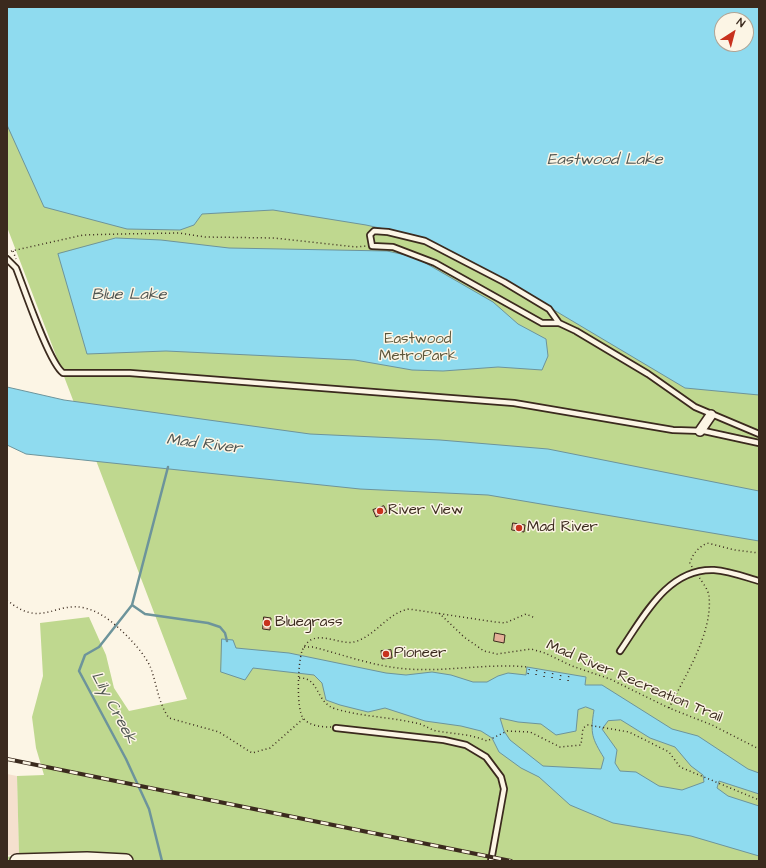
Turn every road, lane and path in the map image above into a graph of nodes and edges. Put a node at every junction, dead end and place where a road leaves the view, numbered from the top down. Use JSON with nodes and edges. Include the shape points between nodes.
{"nodes":[{"id":1,"x":372,"y":246,"type":"junction"},
{"id":2,"x":13,"y":251,"type":"junction"},
{"id":3,"x":7,"y":252,"type":"edge"},
{"id":4,"x":7,"y":259,"type":"edge"},
{"id":5,"x":18,"y":266,"type":"dead end"},
{"id":6,"x":559,"y":323,"type":"junction"},
{"id":7,"x":711,"y":415,"type":"junction"},
{"id":8,"x":700,"y":431,"type":"junction"},
{"id":9,"x":759,"y":434,"type":"edge"},
{"id":10,"x":759,"y":443,"type":"edge"},
{"id":11,"x":759,"y":553,"type":"edge"},
{"id":12,"x":695,"y":572,"type":"junction"},
{"id":13,"x":759,"y":581,"type":"edge"},
{"id":14,"x":7,"y":600,"type":"edge"},
{"id":15,"x":439,"y":613,"type":"junction"},
{"id":16,"x":536,"y":618,"type":"dead end"},
{"id":17,"x":304,"y":647,"type":"junction"},
{"id":18,"x":620,"y":651,"type":"dead end"},
{"id":19,"x":537,"y":668,"type":"dead end"},
{"id":20,"x":545,"y":670,"type":"dead end"},
{"id":21,"x":553,"y":671,"type":"dead end"},
{"id":22,"x":561,"y":672,"type":"dead end"},
{"id":23,"x":528,"y":674,"type":"dead end"},
{"id":24,"x":569,"y":674,"type":"dead end"},
{"id":25,"x":536,"y":675,"type":"dead end"},
{"id":26,"x":299,"y":676,"type":"junction"},
{"id":27,"x":544,"y":677,"type":"dead end"},
{"id":28,"x":552,"y":678,"type":"dead end"},
{"id":29,"x":560,"y":680,"type":"dead end"},
{"id":30,"x":568,"y":681,"type":"dead end"},
{"id":31,"x":668,"y":708,"type":"junction"},
{"id":32,"x":303,"y":719,"type":"junction"},
{"id":33,"x":336,"y":728,"type":"joint"},
{"id":34,"x":759,"y":749,"type":"edge"},
{"id":35,"x":759,"y":800,"type":"edge"},
{"id":36,"x":17,"y":861,"type":"edge"},
{"id":37,"x":126,"y":861,"type":"edge"},
{"id":38,"x":492,"y":861,"type":"edge"}],
"edges":[{"from":1,"to":2,"type":"path","via":[[356,247],[274,238],[206,238],[180,233],[83,235]]},
{"from":1,"to":6,"type":"lane","via":[[393,247],[412,253],[435,263],[542,323]]},
{"from":1,"to":6,"type":"lane","via":[[370,235],[374,231],[425,241],[504,282],[549,309]]},
{"from":2,"to":3,"type":"path"},
{"from":2,"to":5,"type":"path"},
{"from":4,"to":8,"type":"lane","via":[[16,268],[50,353],[63,373],[107,372],[193,377],[514,403],[673,430]]},
{"from":6,"to":7,"type":"lane","via":[[648,374],[695,407]]},
{"from":7,"to":8,"type":"street"},
{"from":7,"to":9,"type":"lane"},
{"from":8,"to":10,"type":"lane"},
{"from":11,"to":12,"type":"path","via":[[707,543],[698,548],[692,557],[690,563]]},
{"from":12,"to":13,"type":"lane","via":[[715,570]]},
{"from":12,"to":18,"type":"lane","via":[[678,580],[658,597]]},
{"from":12,"to":31,"type":"path","via":[[709,595],[708,618],[699,648]]},
{"from":14,"to":32,"type":"path","via":[[17,609],[31,614],[70,608],[84,608],[100,613],[127,636],[150,665],[161,704],[169,718],[219,732],[252,753],[270,748]]},
{"from":15,"to":16,"type":"path","via":[[506,623],[526,614]]},
{"from":15,"to":17,"type":"path","via":[[402,610],[361,640],[345,643],[319,638]]},
{"from":15,"to":31,"type":"path","name":"Mad River Recreation Trail","via":[[464,638],[484,651],[497,654],[531,649],[545,653],[572,666],[610,679]]},
{"from":17,"to":23,"type":"path","via":[[407,669],[453,670],[507,665],[528,667]]},
{"from":17,"to":26,"type":"path"},
{"from":19,"to":25,"type":"path"},
{"from":20,"to":27,"type":"path"},
{"from":21,"to":28,"type":"path"},
{"from":22,"to":29,"type":"path"},
{"from":24,"to":30,"type":"path"},
{"from":26,"to":32,"type":"path","via":[[299,708]]},
{"from":26,"to":35,"type":"path","via":[[315,684],[319,696],[330,707],[352,714],[421,724],[434,730],[487,741],[507,731],[530,732],[560,747],[581,745],[583,728],[588,725],[629,732],[669,752],[680,767]]},
{"from":31,"to":34,"type":"path","name":"Mad River Recreation Trail","via":[[712,725]]},
{"from":32,"to":33,"type":"path","via":[[311,724]]},
{"from":33,"to":38,"type":"lane","via":[[444,740],[466,745],[486,757],[502,777],[504,789]]},
{"from":36,"to":37,"type":"main road"}]}
